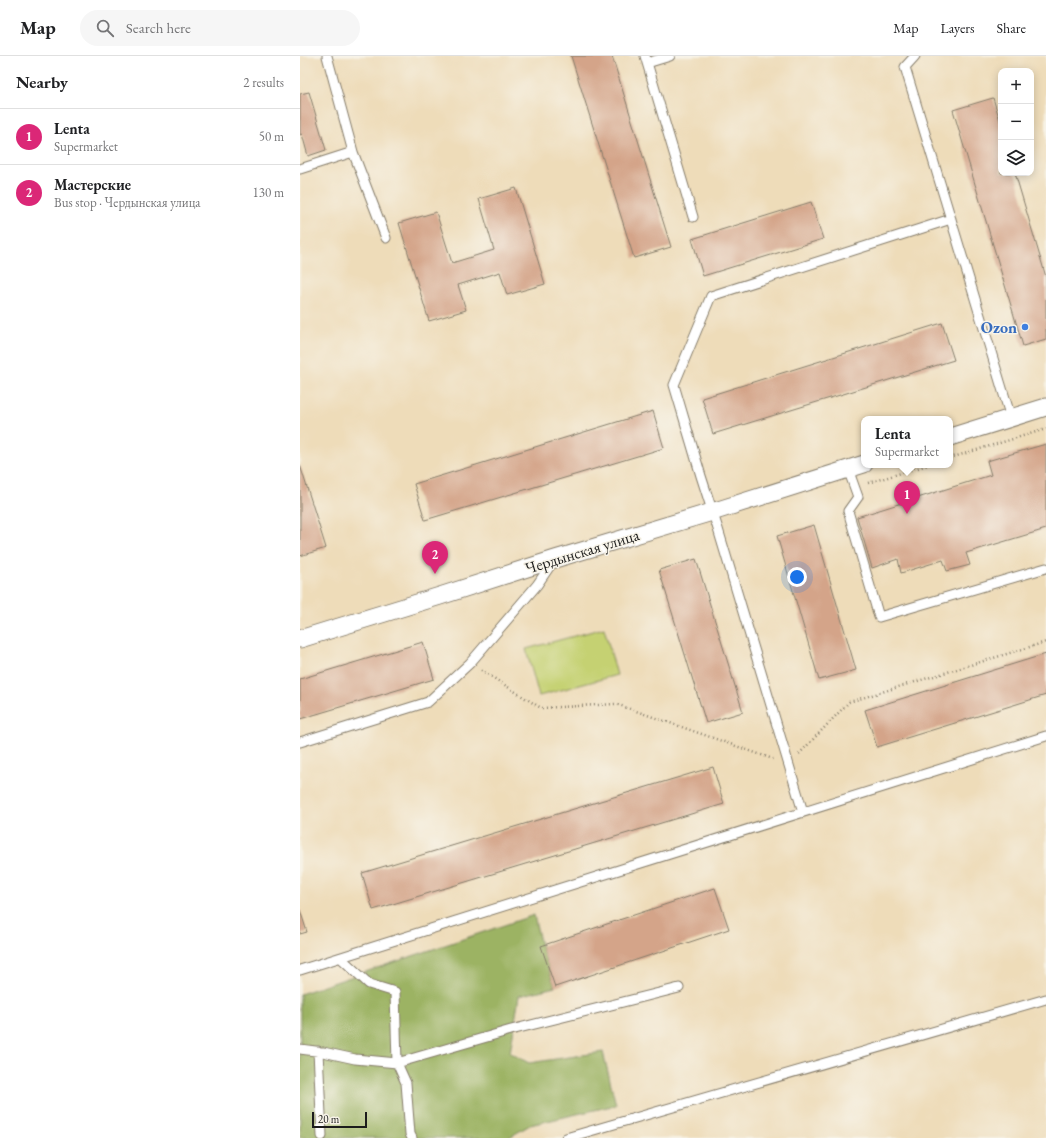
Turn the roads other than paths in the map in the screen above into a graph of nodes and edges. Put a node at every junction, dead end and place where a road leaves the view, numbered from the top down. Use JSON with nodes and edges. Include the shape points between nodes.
{"nodes":[{"id":1,"x":327,"y":56,"type":"edge"},
{"id":2,"x":670,"y":56,"type":"edge"},
{"id":3,"x":915,"y":56,"type":"edge"},
{"id":4,"x":646,"y":59,"type":"edge"},
{"id":5,"x":354,"y":152,"type":"junction"},
{"id":6,"x":300,"y":169,"type":"edge"},
{"id":7,"x":693,"y":217,"type":"dead end"},
{"id":8,"x":951,"y":219,"type":"junction"},
{"id":9,"x":386,"y":238,"type":"dead end"},
{"id":10,"x":1046,"y":407,"type":"edge"},
{"id":11,"x":1011,"y":418,"type":"junction"},
{"id":12,"x":953,"y":436,"type":"edge"},
{"id":13,"x":856,"y":467,"type":"edge"},
{"id":14,"x":712,"y":512,"type":"junction"},
{"id":15,"x":555,"y":559,"type":"junction"},
{"id":16,"x":1046,"y":568,"type":"edge"},
{"id":17,"x":300,"y":639,"type":"edge"},
{"id":18,"x":1046,"y":736,"type":"edge"},
{"id":19,"x":300,"y":742,"type":"edge"},
{"id":20,"x":803,"y":812,"type":"junction"},
{"id":21,"x":340,"y":958,"type":"junction"},
{"id":22,"x":300,"y":970,"type":"edge"},
{"id":23,"x":679,"y":988,"type":"dead end"},
{"id":24,"x":1046,"y":999,"type":"edge"},
{"id":25,"x":300,"y":1049,"type":"edge"},
{"id":26,"x":318,"y":1051,"type":"junction"},
{"id":27,"x":397,"y":1063,"type":"junction"},
{"id":28,"x":322,"y":1136,"type":"dead end"},
{"id":29,"x":412,"y":1138,"type":"edge"},
{"id":30,"x":566,"y":1138,"type":"edge"}],
"edges":[{"from":1,"to":5,"type":"lane"},
{"from":2,"to":4,"type":"lane"},
{"from":3,"to":8,"type":"lane","via":[[904,68]]},
{"from":4,"to":7,"type":"lane"},
{"from":5,"to":6,"type":"lane"},
{"from":5,"to":9,"type":"lane"},
{"from":8,"to":11,"type":"lane"},
{"from":8,"to":14,"type":"lane","via":[[711,296],[674,385]]},
{"from":10,"to":11,"type":"street"},
{"from":11,"to":12,"type":"street"},
{"from":13,"to":14,"type":"street","name":"Чердынская улица"},
{"from":13,"to":16,"type":"lane","via":[[858,497],[848,510],[879,617]]},
{"from":14,"to":15,"type":"street","name":"Чердынская улица"},
{"from":14,"to":20,"type":"lane"},
{"from":15,"to":17,"type":"street","name":"Чердынская улица"},
{"from":15,"to":19,"type":"lane","via":[[537,585],[470,663],[428,702]]},
{"from":18,"to":20,"type":"lane"},
{"from":20,"to":21,"type":"lane"},
{"from":21,"to":22,"type":"lane"},
{"from":21,"to":27,"type":"lane","via":[[370,984],[395,992]]},
{"from":23,"to":27,"type":"lane","via":[[511,1030]]},
{"from":24,"to":30,"type":"lane"},
{"from":25,"to":26,"type":"lane"},
{"from":26,"to":27,"type":"lane","via":[[355,1059]]},
{"from":26,"to":28,"type":"lane"},
{"from":27,"to":29,"type":"lane","via":[[406,1083]]}]}
